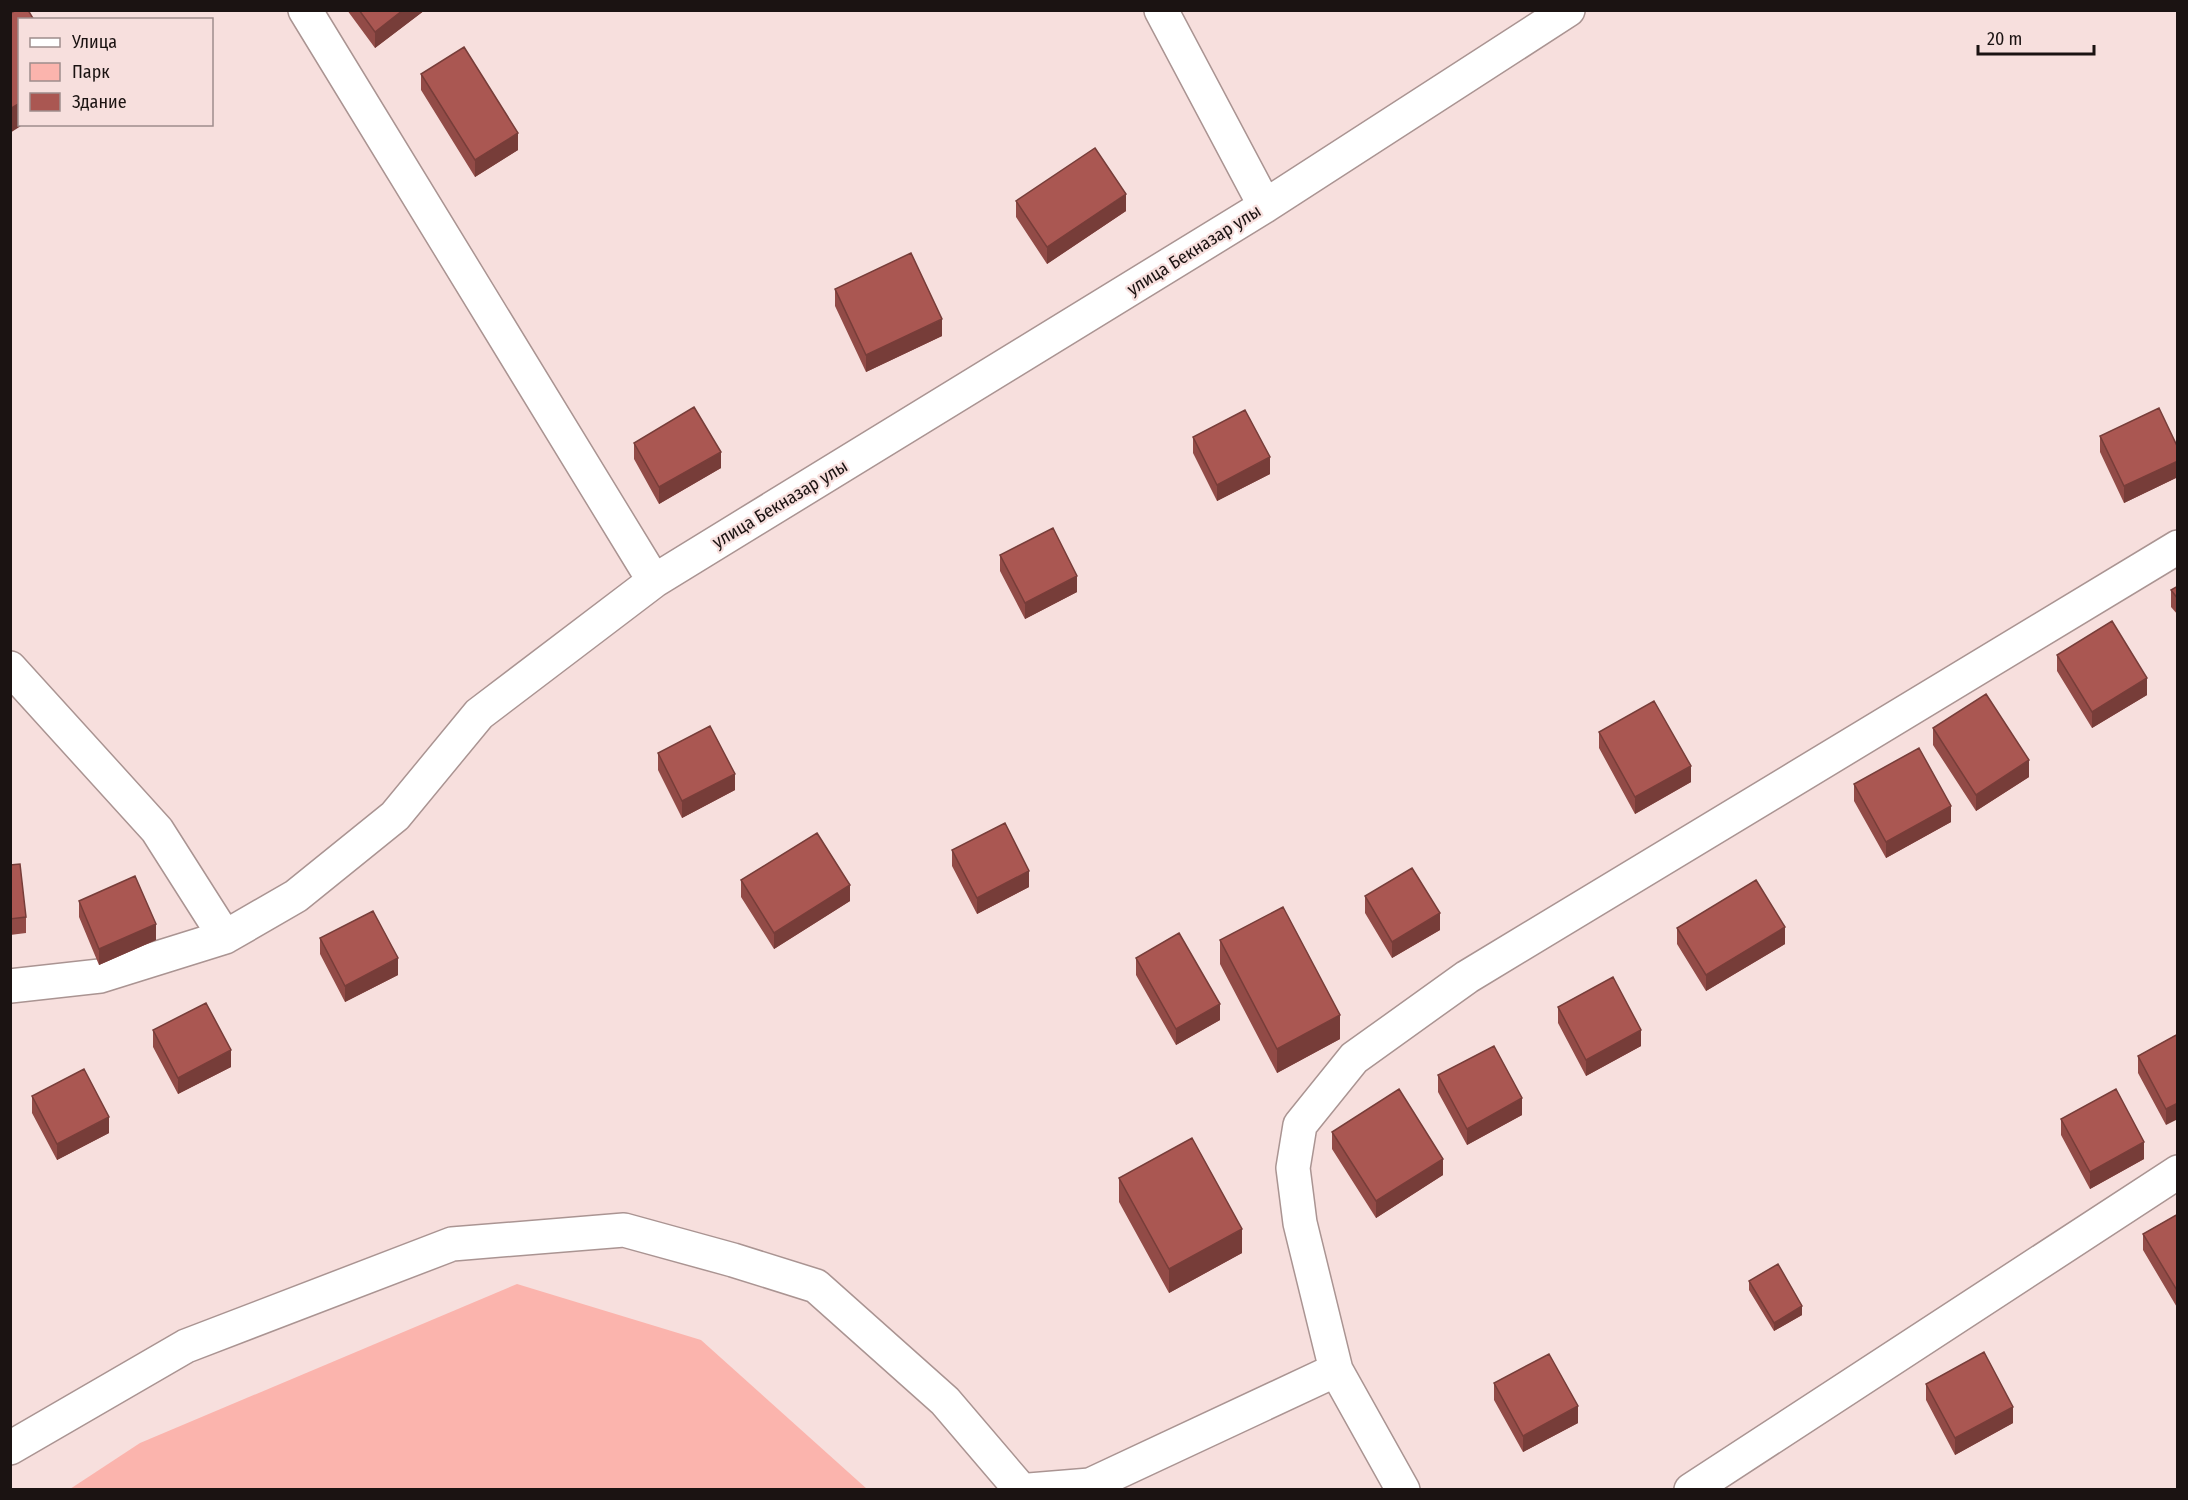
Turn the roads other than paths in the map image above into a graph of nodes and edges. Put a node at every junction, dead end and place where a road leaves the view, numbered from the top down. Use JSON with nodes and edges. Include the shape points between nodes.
{"nodes":[{"id":1,"x":305,"y":10,"type":"edge"},
{"id":2,"x":1161,"y":10,"type":"edge"},
{"id":3,"x":1568,"y":10,"type":"edge"},
{"id":4,"x":1265,"y":206,"type":"junction"},
{"id":5,"x":2178,"y":548,"type":"edge"},
{"id":6,"x":654,"y":581,"type":"junction"},
{"id":7,"x":10,"y":668,"type":"edge"},
{"id":8,"x":225,"y":937,"type":"junction"},
{"id":9,"x":10,"y":986,"type":"edge"},
{"id":10,"x":2178,"y":1172,"type":"edge"},
{"id":11,"x":1336,"y":1370,"type":"junction"},
{"id":12,"x":10,"y":1448,"type":"edge"},
{"id":13,"x":1021,"y":1490,"type":"edge"},
{"id":14,"x":1029,"y":1490,"type":"edge"},
{"id":15,"x":1403,"y":1490,"type":"edge"},
{"id":16,"x":1691,"y":1490,"type":"edge"}],
"edges":[{"from":1,"to":6,"type":"street"},
{"from":2,"to":4,"type":"street"},
{"from":3,"to":4,"type":"street","name":"улица Бекназар улы"},
{"from":4,"to":6,"type":"street","name":"улица Бекназар улы"},
{"from":5,"to":11,"type":"street","via":[[1467,977],[1354,1058],[1300,1125],[1293,1168],[1300,1223]]},
{"from":6,"to":8,"type":"street","name":"улица Бекназар улы","via":[[479,714],[395,816],[296,896]]},
{"from":7,"to":8,"type":"street","via":[[157,830]]},
{"from":8,"to":9,"type":"street","name":"улица Бекназар улы","via":[[100,976]]},
{"from":10,"to":16,"type":"street"},
{"from":11,"to":14,"type":"street","via":[[1090,1485]]},
{"from":11,"to":15,"type":"street"},
{"from":12,"to":13,"type":"street","via":[[186,1346],[452,1244],[624,1230],[816,1286],[945,1401]]}]}
